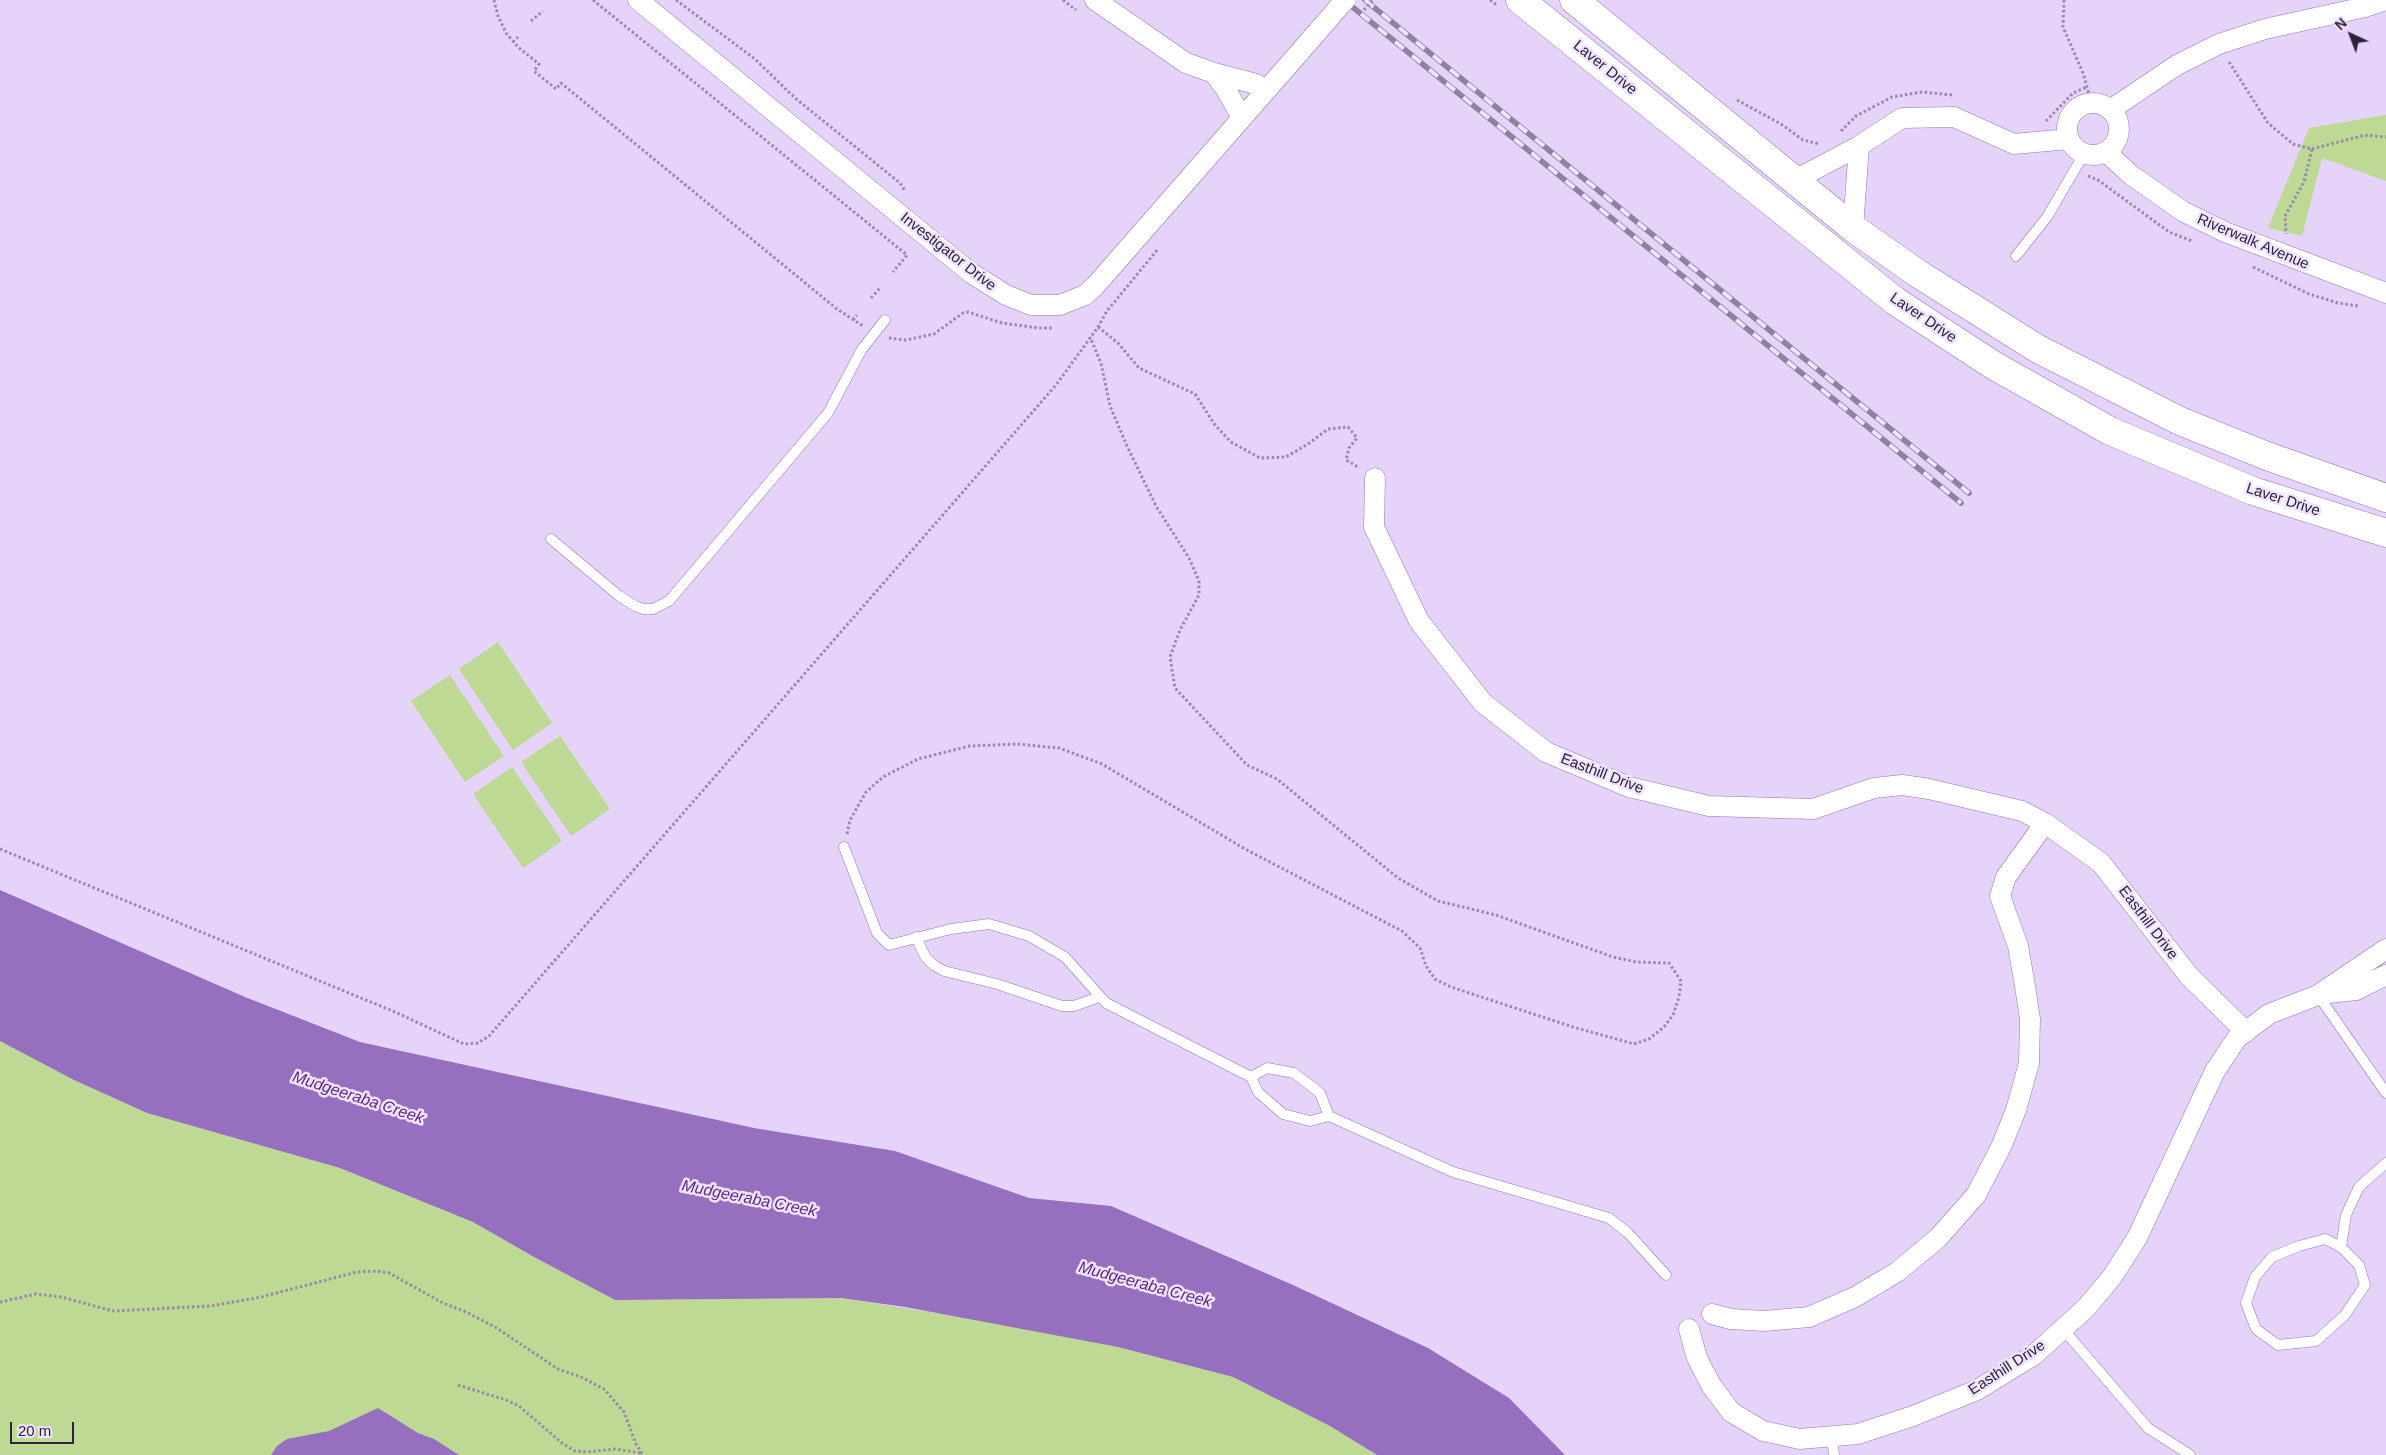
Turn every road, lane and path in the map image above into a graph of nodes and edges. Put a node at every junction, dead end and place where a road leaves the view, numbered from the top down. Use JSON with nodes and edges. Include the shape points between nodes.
{"nodes":[{"id":1,"x":494,"y":0,"type":"edge"},
{"id":2,"x":593,"y":0,"type":"edge"},
{"id":3,"x":638,"y":0,"type":"edge"},
{"id":4,"x":676,"y":0,"type":"edge"},
{"id":5,"x":1095,"y":0,"type":"edge"},
{"id":6,"x":1345,"y":0,"type":"edge"},
{"id":7,"x":1520,"y":0,"type":"edge"},
{"id":8,"x":1574,"y":0,"type":"edge"},
{"id":9,"x":2064,"y":0,"type":"edge"},
{"id":10,"x":2386,"y":0,"type":"edge"},
{"id":11,"x":543,"y":11,"type":"dead end"},
{"id":12,"x":531,"y":21,"type":"dead end"},
{"id":13,"x":518,"y":37,"type":"dead end"},
{"id":14,"x":513,"y":42,"type":"junction"},
{"id":15,"x":2219,"y":44,"type":"junction"},
{"id":16,"x":1214,"y":73,"type":"junction"},
{"id":17,"x":1266,"y":90,"type":"junction"},
{"id":18,"x":1957,"y":96,"type":"dead end"},
{"id":19,"x":1736,"y":99,"type":"dead end"},
{"id":20,"x":2096,"y":100,"type":"junction"},
{"id":21,"x":1242,"y":118,"type":"junction"},
{"id":22,"x":2045,"y":122,"type":"dead end"},
{"id":23,"x":2386,"y":136,"type":"edge"},
{"id":24,"x":2069,"y":139,"type":"junction"},
{"id":25,"x":1846,"y":146,"type":"junction"},
{"id":26,"x":2312,"y":149,"type":"junction"},
{"id":27,"x":2106,"y":152,"type":"junction"},
{"id":28,"x":2084,"y":154,"type":"junction"},
{"id":29,"x":1792,"y":181,"type":"junction"},
{"id":30,"x":913,"y":197,"type":"dead end"},
{"id":31,"x":1853,"y":228,"type":"junction"},
{"id":32,"x":1163,"y":242,"type":"dead end"},
{"id":33,"x":2283,"y":255,"type":"junction"},
{"id":34,"x":2016,"y":256,"type":"dead end"},
{"id":35,"x":893,"y":272,"type":"dead end"},
{"id":36,"x":881,"y":287,"type":"dead end"},
{"id":37,"x":2386,"y":294,"type":"edge"},
{"id":38,"x":871,"y":298,"type":"dead end"},
{"id":39,"x":1107,"y":311,"type":"junction"},
{"id":40,"x":1101,"y":312,"type":"dead end"},
{"id":41,"x":857,"y":315,"type":"dead end"},
{"id":42,"x":853,"y":320,"type":"junction"},
{"id":43,"x":885,"y":320,"type":"dead end"},
{"id":44,"x":1060,"y":326,"type":"dead end"},
{"id":45,"x":1098,"y":327,"type":"junction"},
{"id":46,"x":876,"y":332,"type":"junction"},
{"id":47,"x":1090,"y":337,"type":"junction"},
{"id":48,"x":1375,"y":478,"type":"joint"},
{"id":49,"x":2386,"y":498,"type":"edge"},
{"id":50,"x":2386,"y":533,"type":"edge"},
{"id":51,"x":551,"y":539,"type":"dead end"},
{"id":52,"x":2045,"y":823,"type":"junction"},
{"id":53,"x":844,"y":847,"type":"joint"},
{"id":54,"x":0,"y":849,"type":"edge"},
{"id":55,"x":916,"y":937,"type":"junction"},
{"id":56,"x":2386,"y":948,"type":"edge"},
{"id":57,"x":2386,"y":975,"type":"edge"},
{"id":58,"x":2318,"y":995,"type":"junction"},
{"id":59,"x":1100,"y":996,"type":"junction"},
{"id":60,"x":2246,"y":1032,"type":"junction"},
{"id":61,"x":1251,"y":1077,"type":"junction"},
{"id":62,"x":2386,"y":1093,"type":"edge"},
{"id":63,"x":1329,"y":1116,"type":"junction"},
{"id":64,"x":2386,"y":1163,"type":"edge"},
{"id":65,"x":2342,"y":1247,"type":"junction"},
{"id":66,"x":1666,"y":1275,"type":"dead end"},
{"id":67,"x":0,"y":1302,"type":"edge"},
{"id":68,"x":1712,"y":1314,"type":"dead end"},
{"id":69,"x":1689,"y":1329,"type":"dead end"},
{"id":70,"x":2063,"y":1329,"type":"junction"},
{"id":71,"x":458,"y":1385,"type":"dead end"},
{"id":72,"x":1833,"y":1446,"type":"edge"},
{"id":73,"x":642,"y":1454,"type":"edge"},
{"id":74,"x":2190,"y":1455,"type":"edge"}],
"edges":[{"from":1,"to":14,"type":"path","via":[[498,16]]},
{"from":2,"to":35,"type":"path","via":[[907,255]]},
{"from":3,"to":21,"type":"street","name":"Investigator Drive","via":[[982,282],[1031,305],[1068,302],[1085,295]]},
{"from":4,"to":30,"type":"path","via":[[755,60],[794,98]]},
{"from":5,"to":16,"type":"street","via":[[1172,55]]},
{"from":6,"to":17,"type":"street","name":"Investigator Drive","bridge":true},
{"from":7,"to":50,"type":"street","name":"Laver Drive","via":[[1895,301],[1993,365],[2110,431],[2254,491]]},
{"from":8,"to":29,"type":"street"},
{"from":9,"to":20,"type":"path","via":[[2062,27]]},
{"from":10,"to":15,"type":"street","via":[[2265,28]]},
{"from":11,"to":12,"type":"path"},
{"from":13,"to":14,"type":"path"},
{"from":14,"to":42,"type":"path","via":[[539,64],[534,71],[556,89],[561,83]]},
{"from":15,"to":20,"type":"street"},
{"from":15,"to":26,"type":"path","via":[[2268,124],[2293,144]]},
{"from":16,"to":17,"type":"street","via":[[1248,81]]},
{"from":16,"to":21,"type":"street"},
{"from":17,"to":21,"type":"street","name":"Investigator Drive"},
{"from":18,"to":25,"type":"path","via":[[1922,92],[1892,97],[1856,116]]},
{"from":19,"to":25,"type":"path","via":[[1781,124],[1802,140]]},
{"from":20,"to":22,"type":"path","via":[[2073,93]]},
{"from":20,"to":24,"type":"street","via":[[2076,109],[2071,116]]},
{"from":20,"to":27,"type":"street","via":[[2119,123],[2113,146]]},
{"from":23,"to":26,"type":"path","via":[[2365,135]]},
{"from":24,"to":25,"type":"street","via":[[2014,144],[1954,117],[1902,118]]},
{"from":24,"to":28,"type":"street","via":[[2072,146]]},
{"from":25,"to":29,"type":"street"},
{"from":25,"to":31,"type":"street"},
{"from":26,"to":33,"type":"path","via":[[2304,182],[2285,216],[2287,240]]},
{"from":27,"to":28,"type":"street","via":[[2092,156]]},
{"from":27,"to":33,"type":"street","name":"Riverwalk Avenue","via":[[2131,175],[2184,212]]},
{"from":28,"to":34,"type":"lane","via":[[2047,217]]},
{"from":29,"to":31,"type":"street"},
{"from":31,"to":49,"type":"street","via":[[2038,349],[2180,421]]},
{"from":32,"to":39,"type":"path"},
{"from":33,"to":37,"type":"street","name":"Riverwalk Avenue"},
{"from":36,"to":38,"type":"path"},
{"from":39,"to":40,"type":"path"},
{"from":39,"to":45,"type":"path"},
{"from":41,"to":42,"type":"path"},
{"from":42,"to":46,"type":"path"},
{"from":43,"to":46,"type":"lane"},
{"from":44,"to":46,"type":"path","via":[[1021,327],[968,312],[934,334],[920,339],[892,339]]},
{"from":45,"to":47,"type":"path"},
{"from":45,"to":48,"type":"path","via":[[1118,343],[1139,368],[1195,394],[1215,425],[1231,442],[1260,458],[1286,457],[1328,429],[1348,427],[1356,438],[1346,460]]},
{"from":46,"to":51,"type":"lane","via":[[862,349],[828,413],[669,601],[653,609],[635,606]]},
{"from":47,"to":53,"type":"path","via":[[1101,363],[1110,406],[1127,446],[1156,506],[1200,581],[1199,595],[1170,657],[1175,688],[1247,764],[1277,779],[1398,878],[1438,901],[1496,915],[1613,956],[1636,962],[1669,963],[1680,981],[1673,1015],[1649,1039],[1634,1044],[1451,987],[1435,980],[1420,948],[1402,931],[1245,849],[1102,764],[1060,748],[1017,744],[970,746],[918,759],[883,776],[866,792],[850,820]]},
{"from":47,"to":54,"type":"path","via":[[1056,385],[979,476],[489,1036],[478,1043],[464,1044],[386,1008]]},
{"from":48,"to":52,"type":"street","name":"Easthill Drive","via":[[1374,527],[1420,621],[1483,703],[1546,752],[1629,787],[1709,806],[1813,809],[1874,788],[1902,785],[2022,811]]},
{"from":52,"to":60,"type":"street","name":"Easthill Drive","via":[[2102,863],[2189,976]]},
{"from":52,"to":68,"type":"street","via":[[2006,877],[2000,896],[2018,946],[2024,980],[2030,1019],[2029,1063],[2016,1110],[1976,1195],[1938,1238],[1897,1272],[1855,1297],[1809,1317],[1764,1321]]},
{"from":53,"to":55,"type":"lane","via":[[877,933],[889,945]]},
{"from":55,"to":59,"type":"lane","via":[[926,958],[944,971],[997,984],[1062,1006],[1074,1006]]},
{"from":55,"to":59,"type":"lane","via":[[989,924],[1028,936],[1065,958]]},
{"from":56,"to":58,"type":"street","name":"Easthill Drive"},
{"from":57,"to":58,"type":"street","name":"Easthill Drive","via":[[2356,990]]},
{"from":58,"to":60,"type":"street","name":"Easthill Drive","via":[[2269,1014]]},
{"from":58,"to":62,"type":"lane"},
{"from":59,"to":61,"type":"lane","via":[[1106,1003]]},
{"from":60,"to":70,"type":"street","name":"Easthill Drive","via":[[2237,1038],[2215,1071],[2137,1238],[2112,1277]]},
{"from":61,"to":63,"type":"lane","via":[[1258,1092],[1283,1114],[1310,1121]]},
{"from":61,"to":63,"type":"lane","via":[[1267,1068],[1294,1073],[1320,1093]]},
{"from":63,"to":66,"type":"lane","via":[[1453,1172],[1609,1218],[1628,1233]]},
{"from":64,"to":65,"type":"lane","via":[[2359,1187],[2346,1215]]},
{"from":65,"to":65,"type":"lane","via":[[2359,1266],[2365,1285],[2345,1315],[2316,1341],[2278,1345],[2256,1328],[2246,1302],[2255,1277],[2272,1257],[2325,1239]]},
{"from":67,"to":73,"type":"path","via":[[36,1294],[113,1311],[211,1306],[358,1272],[389,1273],[495,1327],[558,1369],[604,1389],[624,1412]]},
{"from":69,"to":72,"type":"street","name":"Easthill Drive","via":[[1697,1358],[1731,1412],[1764,1431]]},
{"from":70,"to":72,"type":"street","name":"Easthill Drive","via":[[2034,1355],[1977,1390]]},
{"from":70,"to":74,"type":"lane","via":[[2148,1428]]},
{"from":71,"to":73,"type":"path","via":[[519,1406],[575,1451],[615,1449]]}]}
